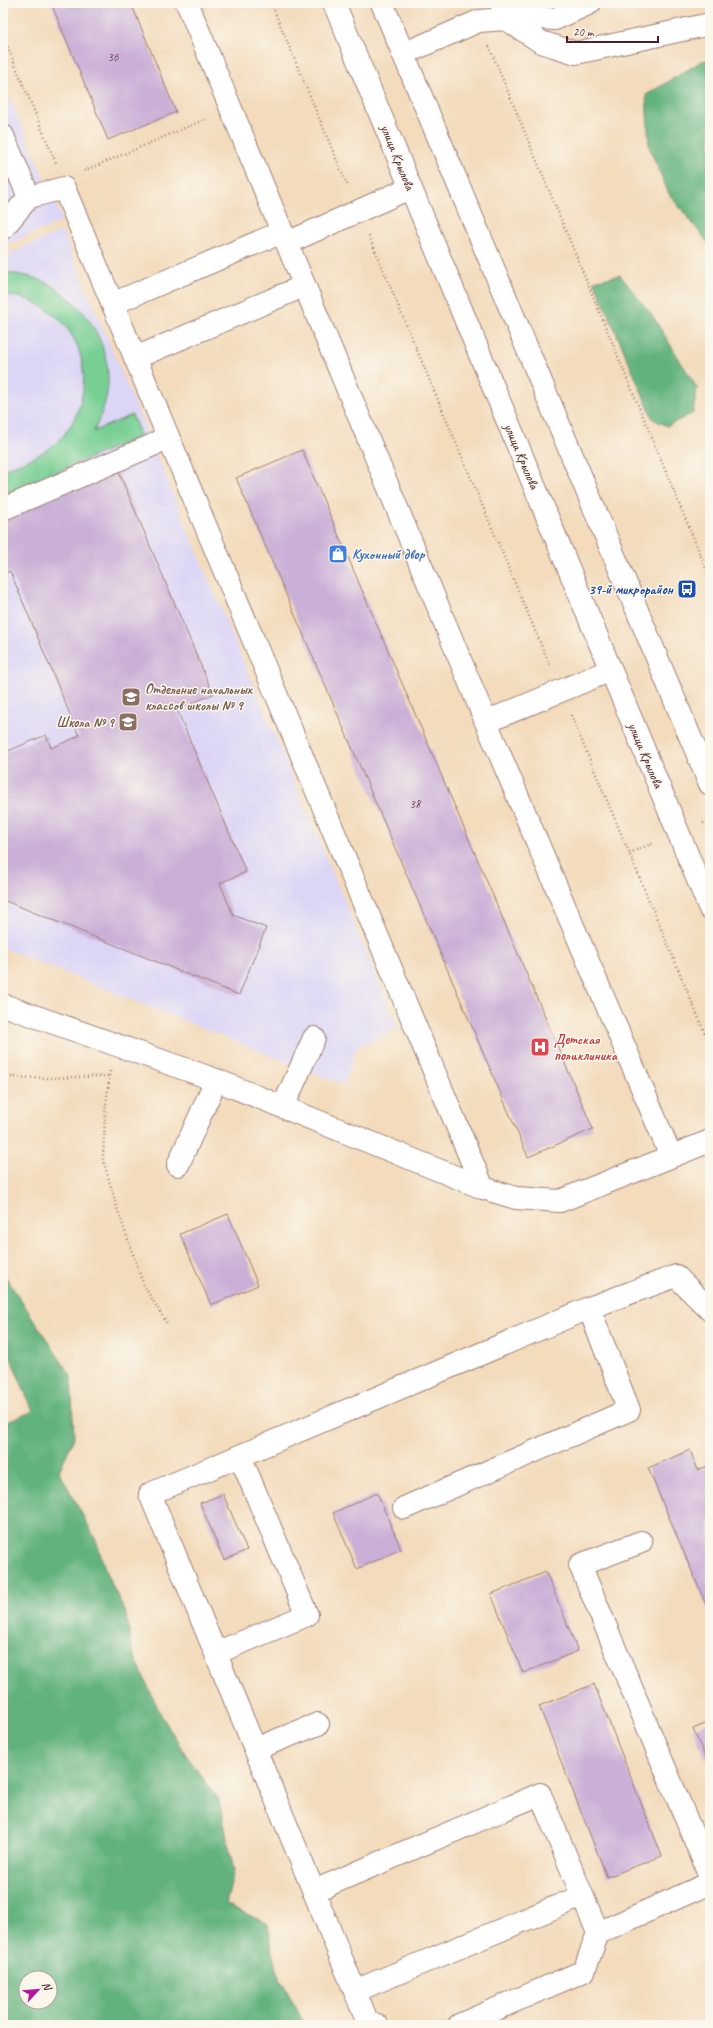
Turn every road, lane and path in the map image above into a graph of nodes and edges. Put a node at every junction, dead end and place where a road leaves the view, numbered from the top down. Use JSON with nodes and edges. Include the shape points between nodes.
{"nodes":[{"id":1,"x":187,"y":3,"type":"edge"},
{"id":2,"x":271,"y":3,"type":"edge"},
{"id":3,"x":334,"y":3,"type":"edge"},
{"id":4,"x":382,"y":3,"type":"edge"},
{"id":5,"x":590,"y":3,"type":"edge"},
{"id":6,"x":503,"y":11,"type":"edge"},
{"id":7,"x":479,"y":21,"type":"junction"},
{"id":8,"x":710,"y":24,"type":"edge"},
{"id":9,"x":3,"y":36,"type":"edge"},
{"id":10,"x":403,"y":54,"type":"junction"},
{"id":11,"x":212,"y":116,"type":"dead end"},
{"id":12,"x":3,"y":136,"type":"edge"},
{"id":13,"x":64,"y":184,"type":"junction"},
{"id":14,"x":410,"y":188,"type":"junction"},
{"id":15,"x":29,"y":197,"type":"junction"},
{"id":16,"x":358,"y":211,"type":"junction"},
{"id":17,"x":3,"y":228,"type":"edge"},
{"id":18,"x":284,"y":237,"type":"junction"},
{"id":19,"x":304,"y":286,"type":"junction"},
{"id":20,"x":112,"y":304,"type":"junction"},
{"id":21,"x":135,"y":358,"type":"junction"},
{"id":22,"x":167,"y":436,"type":"junction"},
{"id":23,"x":3,"y":509,"type":"edge"},
{"id":24,"x":710,"y":578,"type":"edge"},
{"id":25,"x":611,"y":670,"type":"junction"},
{"id":26,"x":561,"y":691,"type":"junction"},
{"id":27,"x":486,"y":722,"type":"junction"},
{"id":28,"x":710,"y":784,"type":"edge"},
{"id":29,"x":710,"y":909,"type":"edge"},
{"id":30,"x":3,"y":1005,"type":"edge"},
{"id":31,"x":3,"y":1014,"type":"edge"},
{"id":32,"x":32,"y":1015,"type":"junction"},
{"id":33,"x":314,"y":1038,"type":"dead end"},
{"id":34,"x":710,"y":1045,"type":"edge"},
{"id":35,"x":3,"y":1076,"type":"edge"},
{"id":36,"x":216,"y":1080,"type":"junction"},
{"id":37,"x":283,"y":1107,"type":"junction"},
{"id":38,"x":710,"y":1141,"type":"edge"},
{"id":39,"x":671,"y":1156,"type":"junction"},
{"id":40,"x":178,"y":1165,"type":"dead end"},
{"id":41,"x":483,"y":1188,"type":"junction"},
{"id":42,"x":590,"y":1308,"type":"junction"},
{"id":43,"x":710,"y":1310,"type":"edge"},
{"id":44,"x":168,"y":1325,"type":"dead end"},
{"id":45,"x":240,"y":1456,"type":"junction"},
{"id":46,"x":404,"y":1508,"type":"dead end"},
{"id":47,"x":641,"y":1542,"type":"dead end"},
{"id":48,"x":216,"y":1653,"type":"junction"},
{"id":49,"x":318,"y":1724,"type":"dead end"},
{"id":50,"x":255,"y":1749,"type":"junction"},
{"id":51,"x":710,"y":1876,"type":"edge"},
{"id":52,"x":710,"y":1883,"type":"edge"},
{"id":53,"x":314,"y":1891,"type":"junction"},
{"id":54,"x":582,"y":1896,"type":"junction"},
{"id":55,"x":598,"y":1933,"type":"junction"},
{"id":56,"x":355,"y":1992,"type":"junction"},
{"id":57,"x":377,"y":2025,"type":"edge"},
{"id":58,"x":459,"y":2025,"type":"edge"}],
"edges":[{"from":1,"to":18,"type":"main road"},
{"from":2,"to":16,"type":"path"},
{"from":3,"to":14,"type":"main road","name":"улица Крылова"},
{"from":4,"to":10,"type":"main road"},
{"from":5,"to":6,"type":"main road","via":[[555,19],[522,17]]},
{"from":6,"to":7,"type":"main road"},
{"from":6,"to":8,"type":"main road","via":[[542,42],[576,53]]},
{"from":7,"to":10,"type":"main road"},
{"from":7,"to":24,"type":"path"},
{"from":9,"to":13,"type":"path"},
{"from":10,"to":28,"type":"main road"},
{"from":11,"to":13,"type":"path"},
{"from":12,"to":15,"type":"main road"},
{"from":13,"to":15,"type":"main road"},
{"from":13,"to":20,"type":"main road"},
{"from":14,"to":16,"type":"main road"},
{"from":14,"to":25,"type":"main road","name":"улица Крылова"},
{"from":15,"to":17,"type":"main road"},
{"from":16,"to":18,"type":"main road"},
{"from":16,"to":26,"type":"path"},
{"from":18,"to":19,"type":"main road"},
{"from":18,"to":20,"type":"main road"},
{"from":19,"to":21,"type":"main road"},
{"from":19,"to":27,"type":"main road"},
{"from":20,"to":21,"type":"main road"},
{"from":21,"to":22,"type":"main road"},
{"from":22,"to":23,"type":"main road","via":[[153,445]]},
{"from":22,"to":41,"type":"main road"},
{"from":25,"to":26,"type":"main road"},
{"from":25,"to":29,"type":"main road","name":"улица Крылова"},
{"from":26,"to":27,"type":"main road"},
{"from":26,"to":34,"type":"path"},
{"from":27,"to":39,"type":"main road"},
{"from":30,"to":32,"type":"main road"},
{"from":31,"to":32,"type":"main road"},
{"from":32,"to":36,"type":"main road"},
{"from":33,"to":37,"type":"main road"},
{"from":35,"to":44,"type":"path","via":[[110,1076],[103,1159],[144,1286]]},
{"from":36,"to":37,"type":"main road"},
{"from":36,"to":40,"type":"main road"},
{"from":37,"to":41,"type":"main road"},
{"from":38,"to":39,"type":"main road"},
{"from":39,"to":41,"type":"main road","via":[[560,1201],[516,1198]]},
{"from":42,"to":43,"type":"main road","via":[[676,1276]]},
{"from":42,"to":45,"type":"main road"},
{"from":42,"to":46,"type":"main road","via":[[629,1410]]},
{"from":45,"to":48,"type":"main road","via":[[150,1494]]},
{"from":45,"to":48,"type":"main road","via":[[307,1615]]},
{"from":47,"to":51,"type":"main road","via":[[580,1565]]},
{"from":48,"to":50,"type":"main road"},
{"from":49,"to":50,"type":"main road"},
{"from":50,"to":53,"type":"main road"},
{"from":52,"to":55,"type":"main road"},
{"from":53,"to":54,"type":"main road","via":[[540,1794]]},
{"from":53,"to":56,"type":"main road"},
{"from":54,"to":55,"type":"main road"},
{"from":54,"to":56,"type":"main road"},
{"from":55,"to":58,"type":"main road","via":[[584,1971]]},
{"from":56,"to":57,"type":"main road","via":[[368,2022]]}]}
